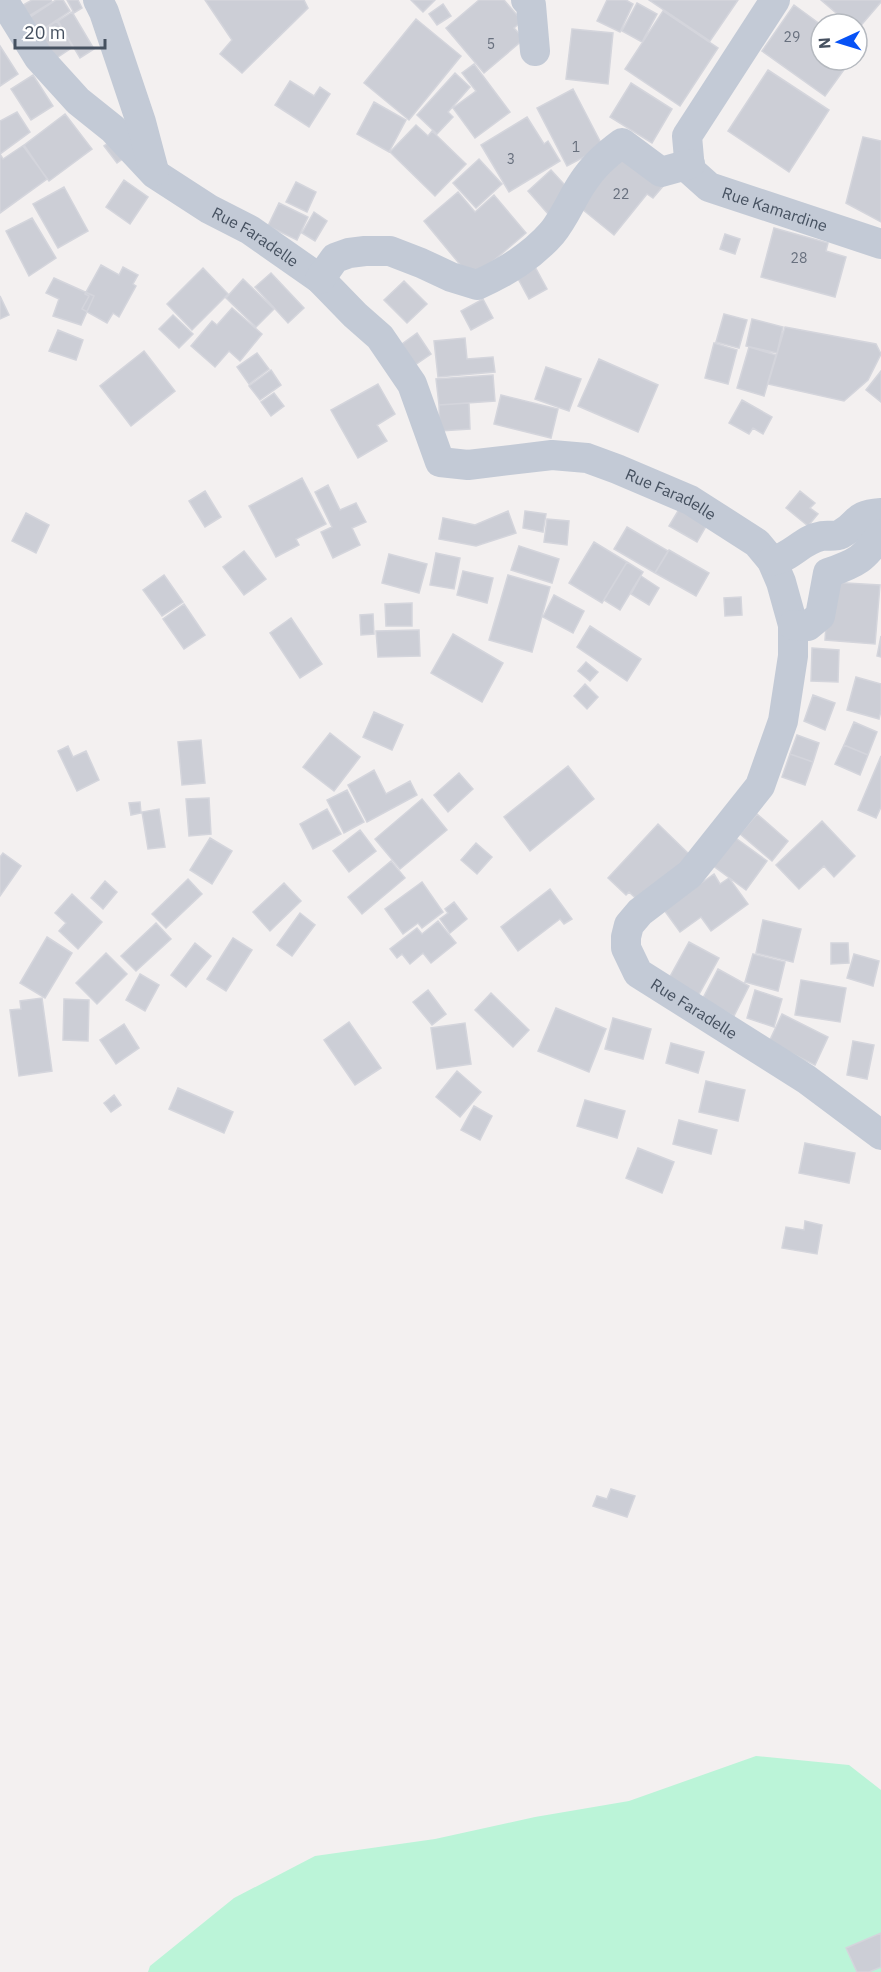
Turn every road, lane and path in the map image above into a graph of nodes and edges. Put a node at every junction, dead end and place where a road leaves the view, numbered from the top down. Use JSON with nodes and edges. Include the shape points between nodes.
{"nodes":[{"id":1,"x":3,"y":0,"type":"edge"},
{"id":2,"x":98,"y":0,"type":"edge"},
{"id":3,"x":526,"y":0,"type":"edge"},
{"id":4,"x":775,"y":0,"type":"edge"},
{"id":5,"x":536,"y":51,"type":"dead end"},
{"id":6,"x":690,"y":164,"type":"junction"},
{"id":7,"x":155,"y":174,"type":"junction"},
{"id":8,"x":881,"y":244,"type":"edge"},
{"id":9,"x":321,"y":279,"type":"junction"},
{"id":10,"x":881,"y":513,"type":"edge"},
{"id":11,"x":881,"y":534,"type":"edge"},
{"id":12,"x":772,"y":561,"type":"junction"},
{"id":13,"x":794,"y":625,"type":"junction"},
{"id":14,"x":881,"y":1135,"type":"edge"}],
"edges":[{"from":1,"to":7,"type":"street","name":"Rue Faradelle","via":[[39,58]]},
{"from":2,"to":7,"type":"street"},
{"from":3,"to":5,"type":"street","via":[[531,4]]},
{"from":4,"to":6,"type":"street","via":[[687,136]]},
{"from":6,"to":8,"type":"street","name":"Rue Kamardine","via":[[690,170],[710,187]]},
{"from":6,"to":9,"type":"street","via":[[661,172],[622,143],[604,156],[584,180],[553,232],[530,255],[477,285],[390,251],[349,253],[335,258]]},
{"from":7,"to":9,"type":"street","name":"Rue Faradelle","via":[[250,230]]},
{"from":9,"to":12,"type":"street","name":"Rue Faradelle","via":[[380,338],[412,384],[440,462],[468,465],[552,455],[586,458],[690,500],[757,543]]},
{"from":10,"to":12,"type":"street","via":[[864,514],[840,535],[821,536]]},
{"from":11,"to":13,"type":"street","via":[[867,555],[828,573],[820,616],[808,626]]},
{"from":12,"to":13,"type":"street","name":"Rue Faradelle"},
{"from":13,"to":14,"type":"street","name":"Rue Faradelle","via":[[783,721],[760,786],[690,874],[640,912],[629,926],[626,948],[638,973],[806,1079]]}]}
